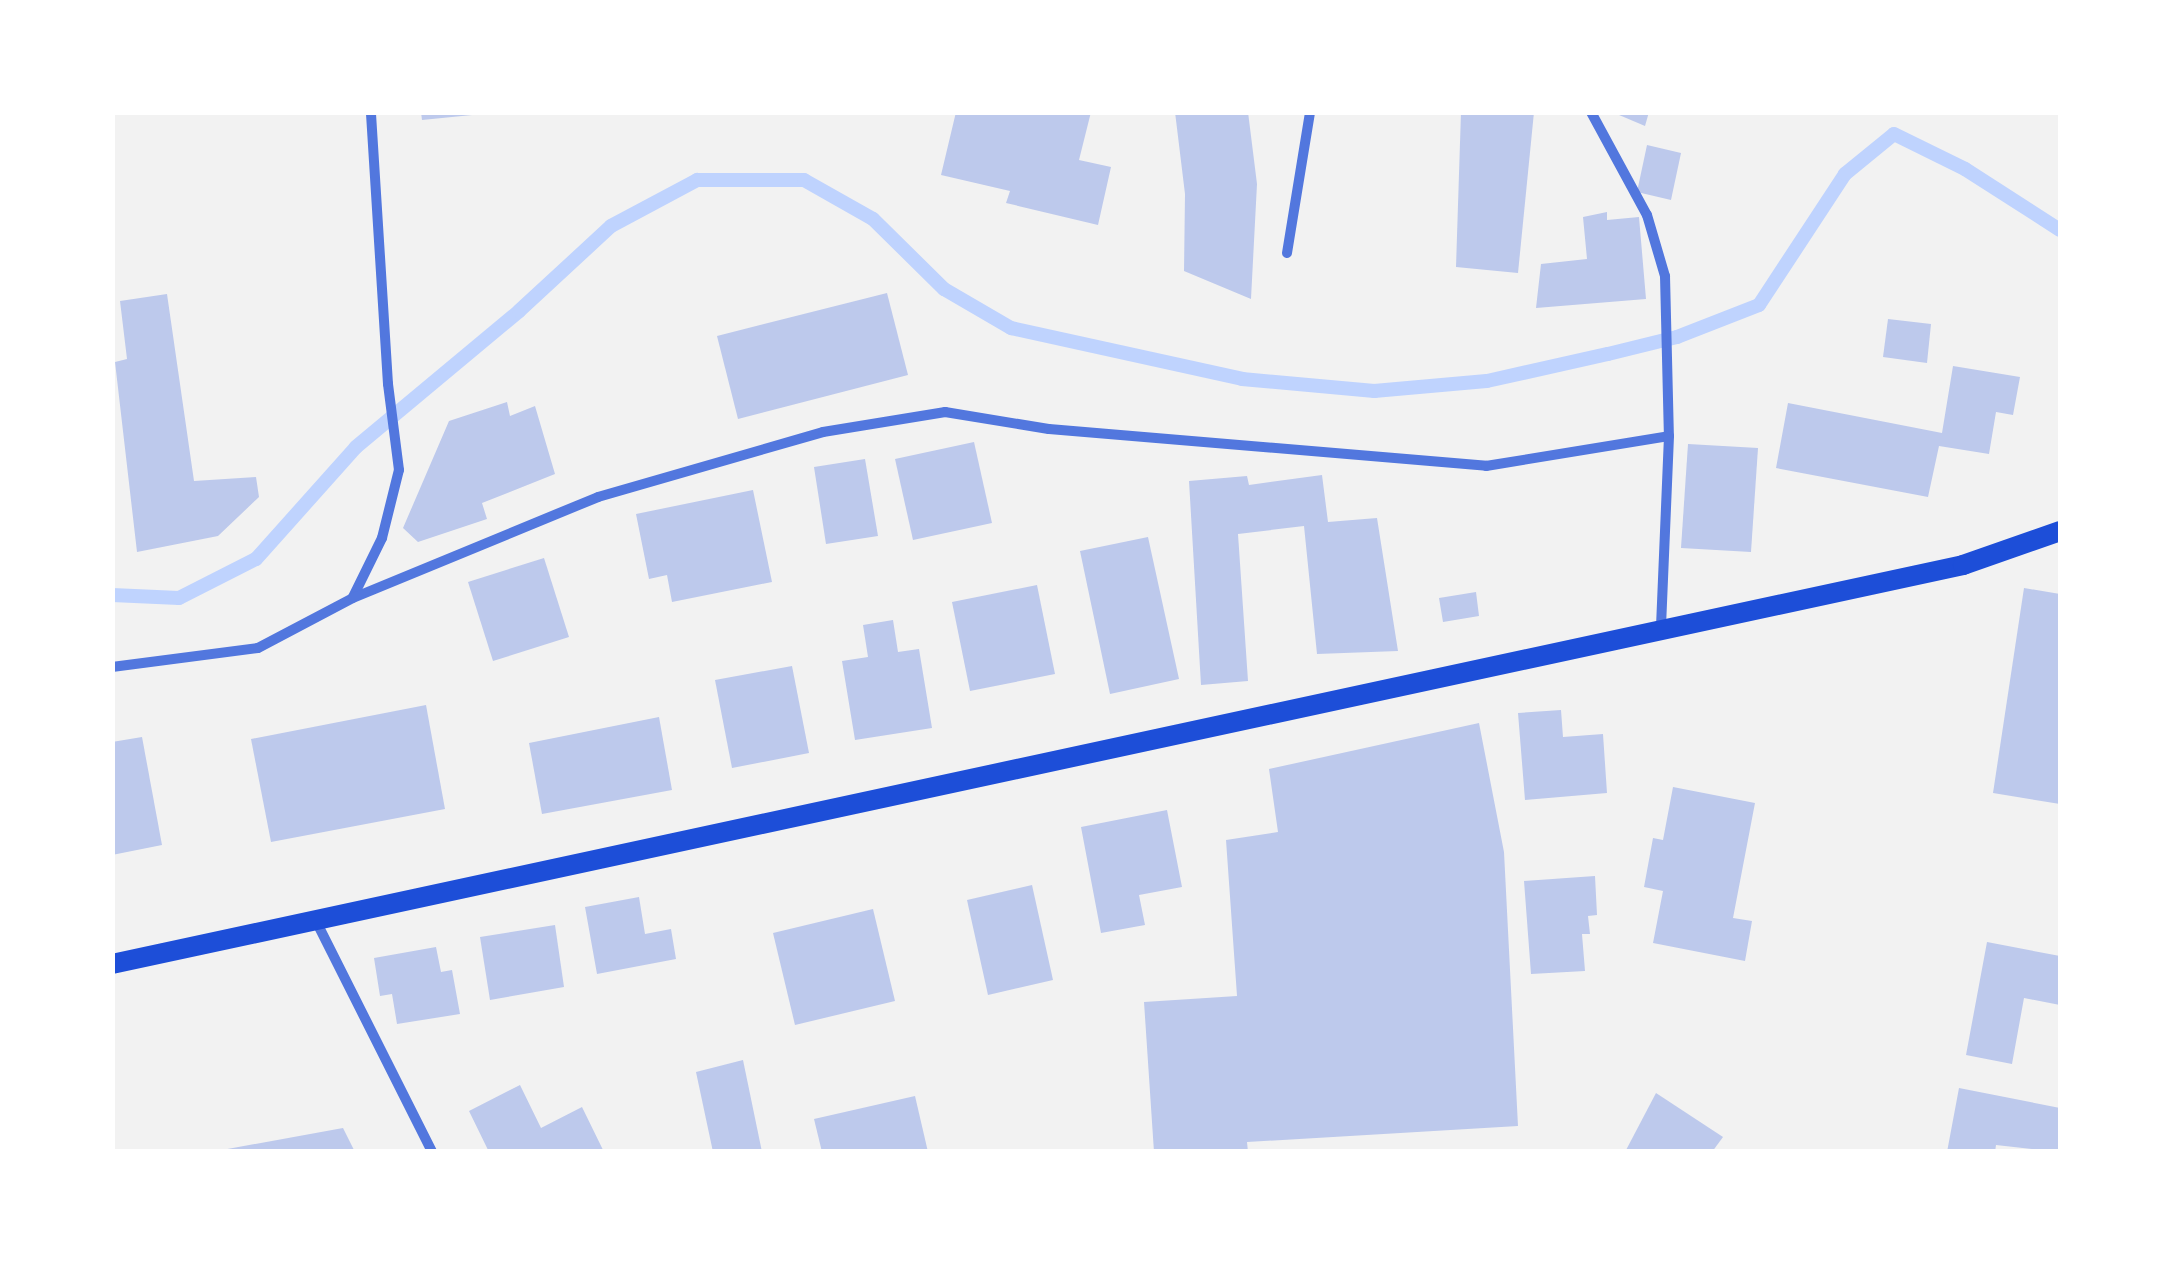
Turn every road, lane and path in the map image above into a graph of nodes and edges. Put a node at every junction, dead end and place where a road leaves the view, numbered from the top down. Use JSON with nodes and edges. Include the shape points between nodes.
{"nodes":[{"id":1,"x":371,"y":112,"type":"edge"},
{"id":2,"x":1310,"y":112,"type":"edge"},
{"id":3,"x":1591,"y":112,"type":"edge"},
{"id":4,"x":1286,"y":253,"type":"dead end"},
{"id":5,"x":1669,"y":436,"type":"junction"},
{"id":6,"x":2060,"y":531,"type":"edge"},
{"id":7,"x":353,"y":598,"type":"junction"},
{"id":8,"x":1661,"y":630,"type":"junction"},
{"id":9,"x":112,"y":667,"type":"edge"},
{"id":10,"x":316,"y":920,"type":"junction"},
{"id":11,"x":112,"y":964,"type":"edge"},
{"id":12,"x":432,"y":1152,"type":"edge"}],
"edges":[{"from":1,"to":7,"type":"street","via":[[399,470],[382,538]]},
{"from":2,"to":4,"type":"street"},
{"from":3,"to":5,"type":"street","via":[[1647,215],[1666,276]]},
{"from":5,"to":7,"type":"street","via":[[1486,466],[1049,429],[945,412],[824,432],[598,498]]},
{"from":5,"to":8,"type":"street"},
{"from":6,"to":8,"type":"main road","via":[[1964,565]]},
{"from":7,"to":9,"type":"street","via":[[258,648]]},
{"from":8,"to":10,"type":"main road"},
{"from":10,"to":11,"type":"main road"},
{"from":10,"to":12,"type":"street"}]}
